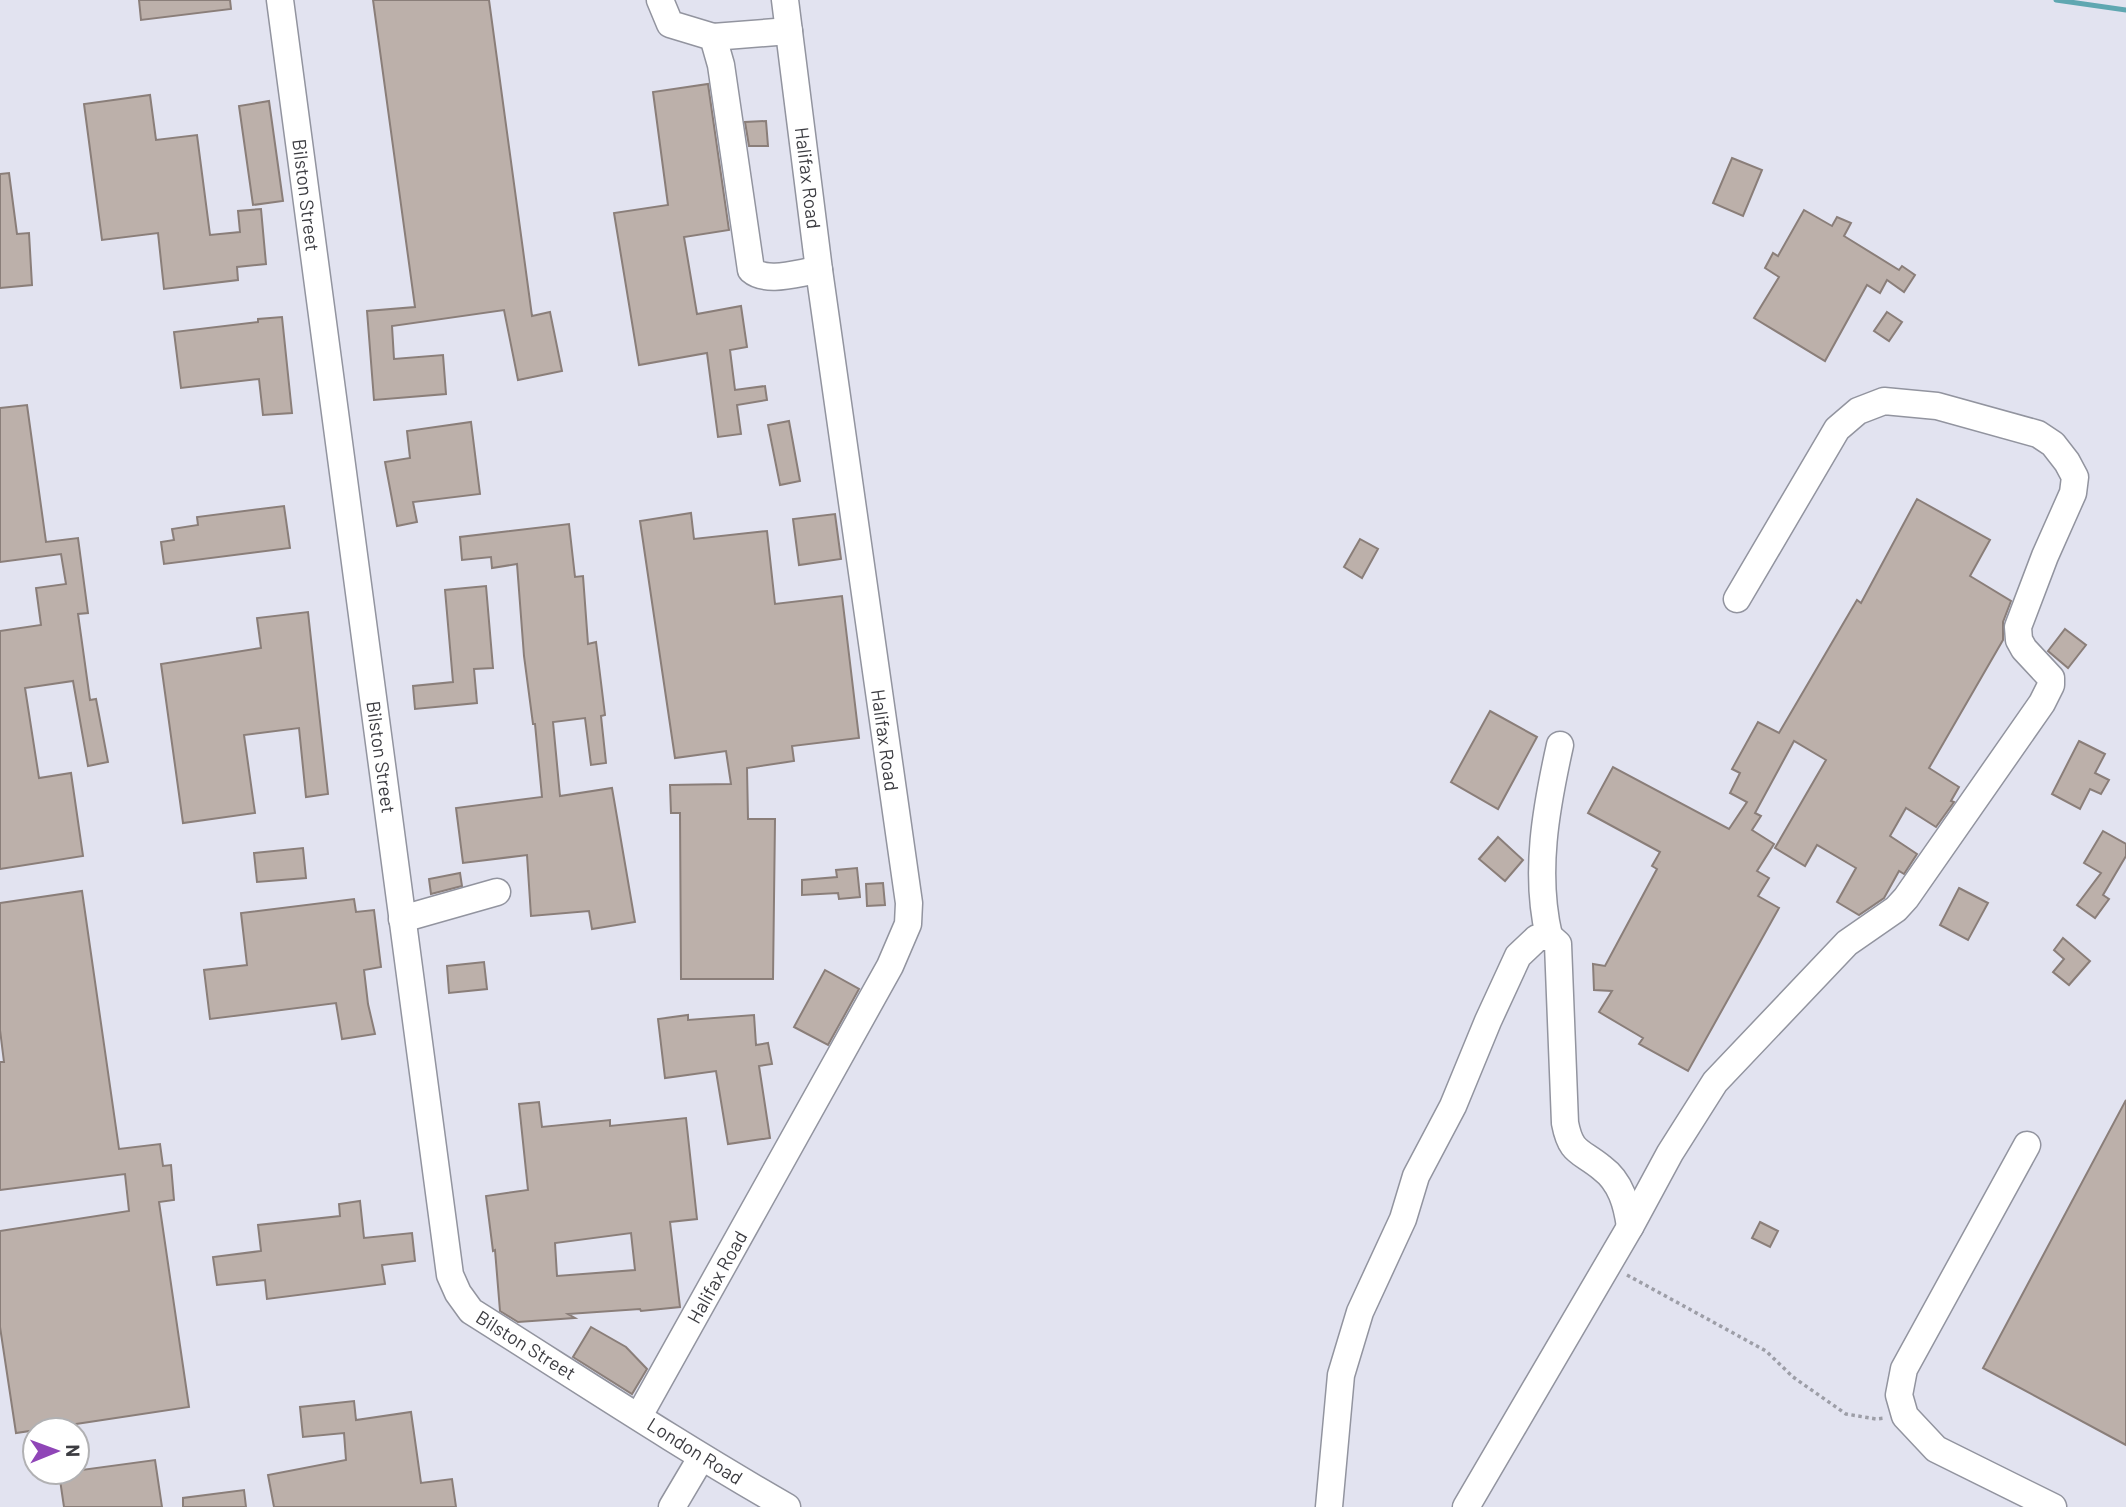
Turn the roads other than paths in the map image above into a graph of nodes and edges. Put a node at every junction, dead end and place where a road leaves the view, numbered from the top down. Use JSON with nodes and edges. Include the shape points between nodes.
{"nodes":[{"id":1,"x":280,"y":0,"type":"edge"},
{"id":2,"x":660,"y":0,"type":"edge"},
{"id":3,"x":785,"y":0,"type":"edge"},
{"id":4,"x":789,"y":31,"type":"junction"},
{"id":5,"x":713,"y":37,"type":"junction"},
{"id":6,"x":820,"y":270,"type":"junction"},
{"id":7,"x":1737,"y":599,"type":"dead end"},
{"id":8,"x":1560,"y":746,"type":"dead end"},
{"id":9,"x":497,"y":892,"type":"dead end"},
{"id":10,"x":402,"y":919,"type":"junction"},
{"id":11,"x":1549,"y":936,"type":"junction"},
{"id":12,"x":2028,"y":1145,"type":"dead end"},
{"id":13,"x":1630,"y":1227,"type":"junction"},
{"id":14,"x":639,"y":1416,"type":"junction"},
{"id":15,"x":701,"y":1458,"type":"junction"},
{"id":16,"x":672,"y":1507,"type":"edge"},
{"id":17,"x":787,"y":1507,"type":"edge"},
{"id":18,"x":1329,"y":1507,"type":"edge"},
{"id":19,"x":1466,"y":1507,"type":"edge"},
{"id":20,"x":2053,"y":1507,"type":"edge"}],
"edges":[{"from":1,"to":10,"type":"street","name":"Bilston Street"},
{"from":2,"to":5,"type":"street","via":[[670,24]]},
{"from":3,"to":4,"type":"street","name":"Halifax Road"},
{"from":4,"to":5,"type":"street"},
{"from":4,"to":6,"type":"street","name":"Halifax Road"},
{"from":5,"to":6,"type":"street","via":[[751,270],[766,277]]},
{"from":6,"to":14,"type":"street","name":"Halifax Road","via":[[909,903],[908,925],[883,978]]},
{"from":7,"to":13,"type":"street","via":[[1837,429],[1858,411],[1884,401],[1937,406],[2038,434],[2053,444],[2075,477],[2073,493],[2018,627],[2024,649],[2051,678],[2042,703],[1906,898],[1847,943],[1715,1082]]},
{"from":8,"to":11,"type":"street","via":[[1548,800],[1541,877]]},
{"from":9,"to":10,"type":"street"},
{"from":10,"to":14,"type":"street","name":"Bilston Street","via":[[450,1275],[457,1293],[471,1311]]},
{"from":11,"to":13,"type":"street","via":[[1558,944],[1564,1123],[1569,1143],[1617,1185],[1628,1205]]},
{"from":11,"to":18,"type":"street","via":[[1537,938],[1518,956],[1453,1106],[1416,1176],[1403,1219],[1360,1312],[1341,1375]]},
{"from":12,"to":20,"type":"street","via":[[1904,1369],[1899,1395],[1905,1416],[1936,1449]]},
{"from":13,"to":19,"type":"street"},
{"from":14,"to":15,"type":"street","name":"London Road"},
{"from":15,"to":16,"type":"street"},
{"from":15,"to":17,"type":"street","name":"London Road"}]}
